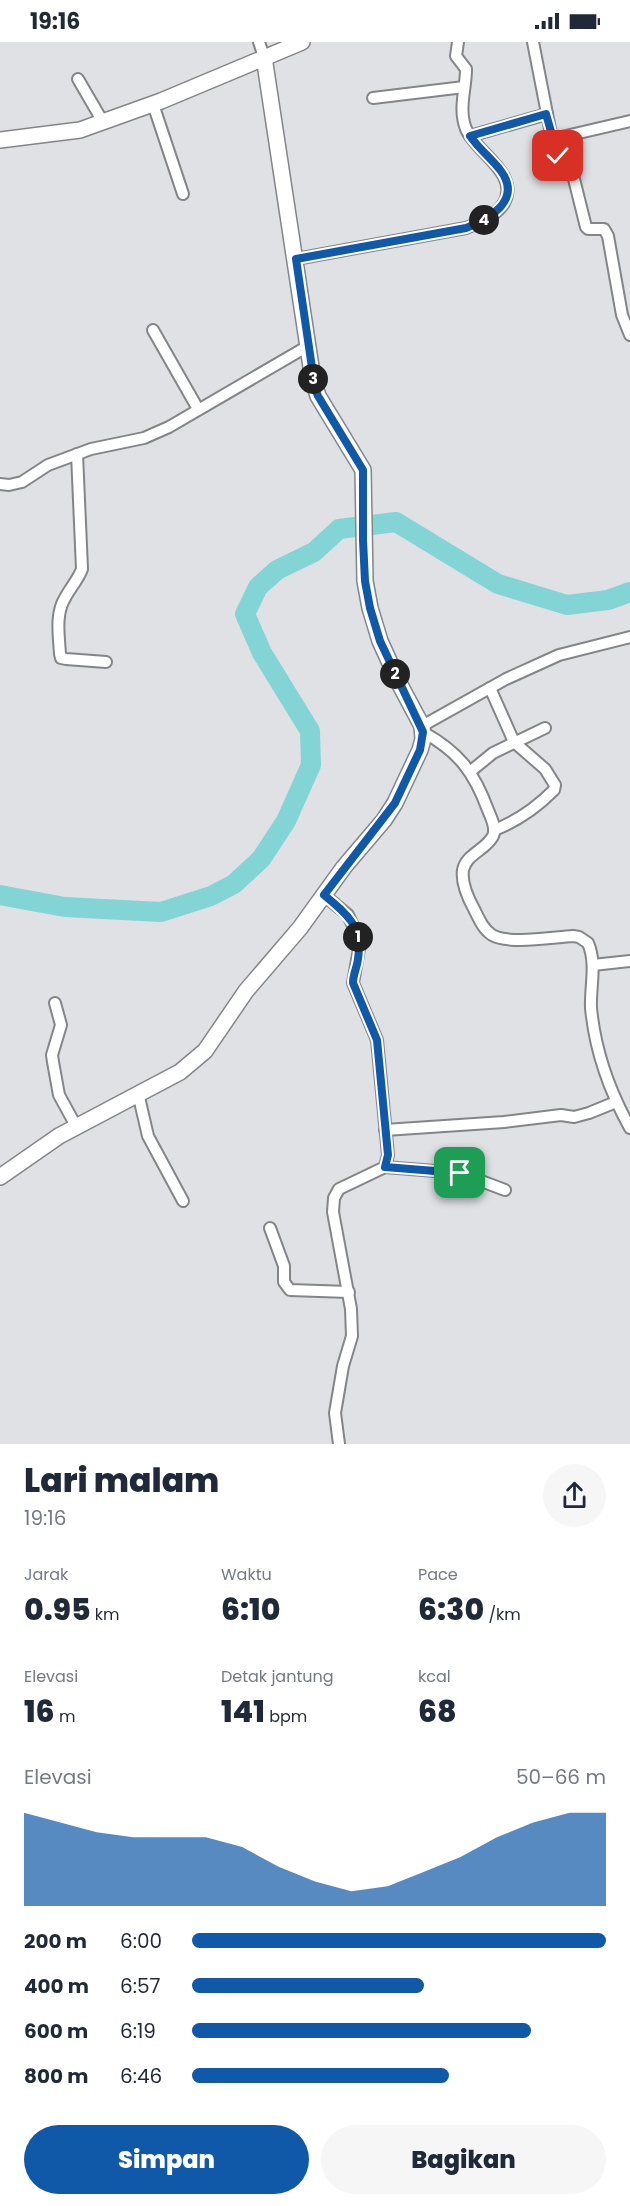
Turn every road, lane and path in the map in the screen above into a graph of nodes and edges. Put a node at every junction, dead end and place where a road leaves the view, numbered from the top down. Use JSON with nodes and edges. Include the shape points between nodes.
{"nodes":[{"id":1,"x":302,"y":42,"type":"edge"},
{"id":2,"x":458,"y":42,"type":"edge"},
{"id":3,"x":533,"y":42,"type":"edge"},
{"id":4,"x":261,"y":49,"type":"edge"},
{"id":5,"x":78,"y":79,"type":"dead end"},
{"id":6,"x":464,"y":87,"type":"junction"},
{"id":7,"x":373,"y":98,"type":"dead end"},
{"id":8,"x":153,"y":104,"type":"junction"},
{"id":9,"x":546,"y":114,"type":"junction"},
{"id":10,"x":630,"y":121,"type":"edge"},
{"id":11,"x":103,"y":122,"type":"junction"},
{"id":12,"x":470,"y":136,"type":"junction"},
{"id":13,"x":553,"y":139,"type":"junction"},
{"id":14,"x":0,"y":140,"type":"edge"},
{"id":15,"x":183,"y":194,"type":"dead end"},
{"id":16,"x":296,"y":259,"type":"junction"},
{"id":17,"x":153,"y":330,"type":"dead end"},
{"id":18,"x":630,"y":335,"type":"edge"},
{"id":19,"x":308,"y":346,"type":"junction"},
{"id":20,"x":198,"y":409,"type":"junction"},
{"id":21,"x":77,"y":454,"type":"junction"},
{"id":22,"x":0,"y":484,"type":"edge"},
{"id":23,"x":630,"y":637,"type":"edge"},
{"id":24,"x":106,"y":662,"type":"dead end"},
{"id":25,"x":490,"y":688,"type":"junction"},
{"id":26,"x":545,"y":728,"type":"dead end"},
{"id":27,"x":423,"y":729,"type":"junction"},
{"id":28,"x":514,"y":742,"type":"junction"},
{"id":29,"x":471,"y":771,"type":"junction"},
{"id":30,"x":494,"y":830,"type":"junction"},
{"id":31,"x":324,"y":895,"type":"junction"},
{"id":32,"x":630,"y":961,"type":"edge"},
{"id":33,"x":593,"y":965,"type":"junction"},
{"id":34,"x":55,"y":1003,"type":"dead end"},
{"id":35,"x":138,"y":1093,"type":"junction"},
{"id":36,"x":616,"y":1102,"type":"junction"},
{"id":37,"x":76,"y":1126,"type":"junction"},
{"id":38,"x":630,"y":1128,"type":"edge"},
{"id":39,"x":385,"y":1130,"type":"junction"},
{"id":40,"x":385,"y":1167,"type":"junction"},
{"id":41,"x":0,"y":1177,"type":"edge"},
{"id":42,"x":505,"y":1190,"type":"dead end"},
{"id":43,"x":183,"y":1202,"type":"dead end"},
{"id":44,"x":270,"y":1228,"type":"dead end"},
{"id":45,"x":349,"y":1292,"type":"junction"},
{"id":46,"x":339,"y":1444,"type":"edge"}],
"edges":[{"from":1,"to":4,"type":"street"},
{"from":2,"to":6,"type":"street","via":[[456,56],[466,69]]},
{"from":3,"to":9,"type":"street"},
{"from":4,"to":8,"type":"street"},
{"from":4,"to":16,"type":"street"},
{"from":5,"to":11,"type":"street"},
{"from":6,"to":7,"type":"street"},
{"from":6,"to":12,"type":"street","via":[[462,109]]},
{"from":8,"to":11,"type":"street"},
{"from":8,"to":15,"type":"street"},
{"from":9,"to":12,"type":"street"},
{"from":9,"to":13,"type":"street"},
{"from":10,"to":13,"type":"street"},
{"from":11,"to":14,"type":"street","via":[[62,133]]},
{"from":12,"to":16,"type":"street","via":[[508,185],[498,211],[466,228]]},
{"from":13,"to":18,"type":"street","via":[[558,158],[572,171],[586,227],[604,230],[608,236],[621,309]]},
{"from":16,"to":19,"type":"street"},
{"from":17,"to":20,"type":"street"},
{"from":19,"to":20,"type":"street"},
{"from":19,"to":27,"type":"street","via":[[318,396],[363,470],[365,581],[370,608],[380,641]]},
{"from":20,"to":21,"type":"street","via":[[144,438]]},
{"from":21,"to":22,"type":"street","via":[[48,465],[22,482]]},
{"from":21,"to":24,"type":"street","via":[[82,569],[63,600],[58,618],[60,654],[66,659]]},
{"from":23,"to":25,"type":"street","via":[[559,655]]},
{"from":25,"to":27,"type":"street"},
{"from":25,"to":28,"type":"street"},
{"from":26,"to":28,"type":"street"},
{"from":27,"to":29,"type":"street"},
{"from":27,"to":31,"type":"street","via":[[420,750],[395,803]]},
{"from":28,"to":29,"type":"street"},
{"from":28,"to":30,"type":"street","via":[[545,770],[554,790],[531,811]]},
{"from":29,"to":30,"type":"street"},
{"from":30,"to":33,"type":"street","via":[[463,870],[469,900],[483,927],[506,940],[579,937],[588,943]]},
{"from":31,"to":35,"type":"street","via":[[246,992],[205,1051],[187,1068]]},
{"from":31,"to":39,"type":"street","via":[[348,915],[359,939],[353,983],[377,1040]]},
{"from":32,"to":33,"type":"street"},
{"from":33,"to":36,"type":"street","via":[[592,1011],[602,1062]]},
{"from":34,"to":37,"type":"street","via":[[61,1024],[53,1062],[59,1095]]},
{"from":35,"to":37,"type":"street"},
{"from":35,"to":43,"type":"street","via":[[148,1136]]},
{"from":36,"to":38,"type":"street"},
{"from":36,"to":39,"type":"street","via":[[574,1117]]},
{"from":37,"to":41,"type":"street"},
{"from":39,"to":40,"type":"street"},
{"from":40,"to":42,"type":"street","via":[[460,1173]]},
{"from":40,"to":45,"type":"street","via":[[339,1189],[334,1198],[333,1212]]},
{"from":44,"to":45,"type":"street","via":[[284,1266],[284,1282],[290,1290]]},
{"from":45,"to":46,"type":"street","via":[[352,1336],[334,1413]]}]}
